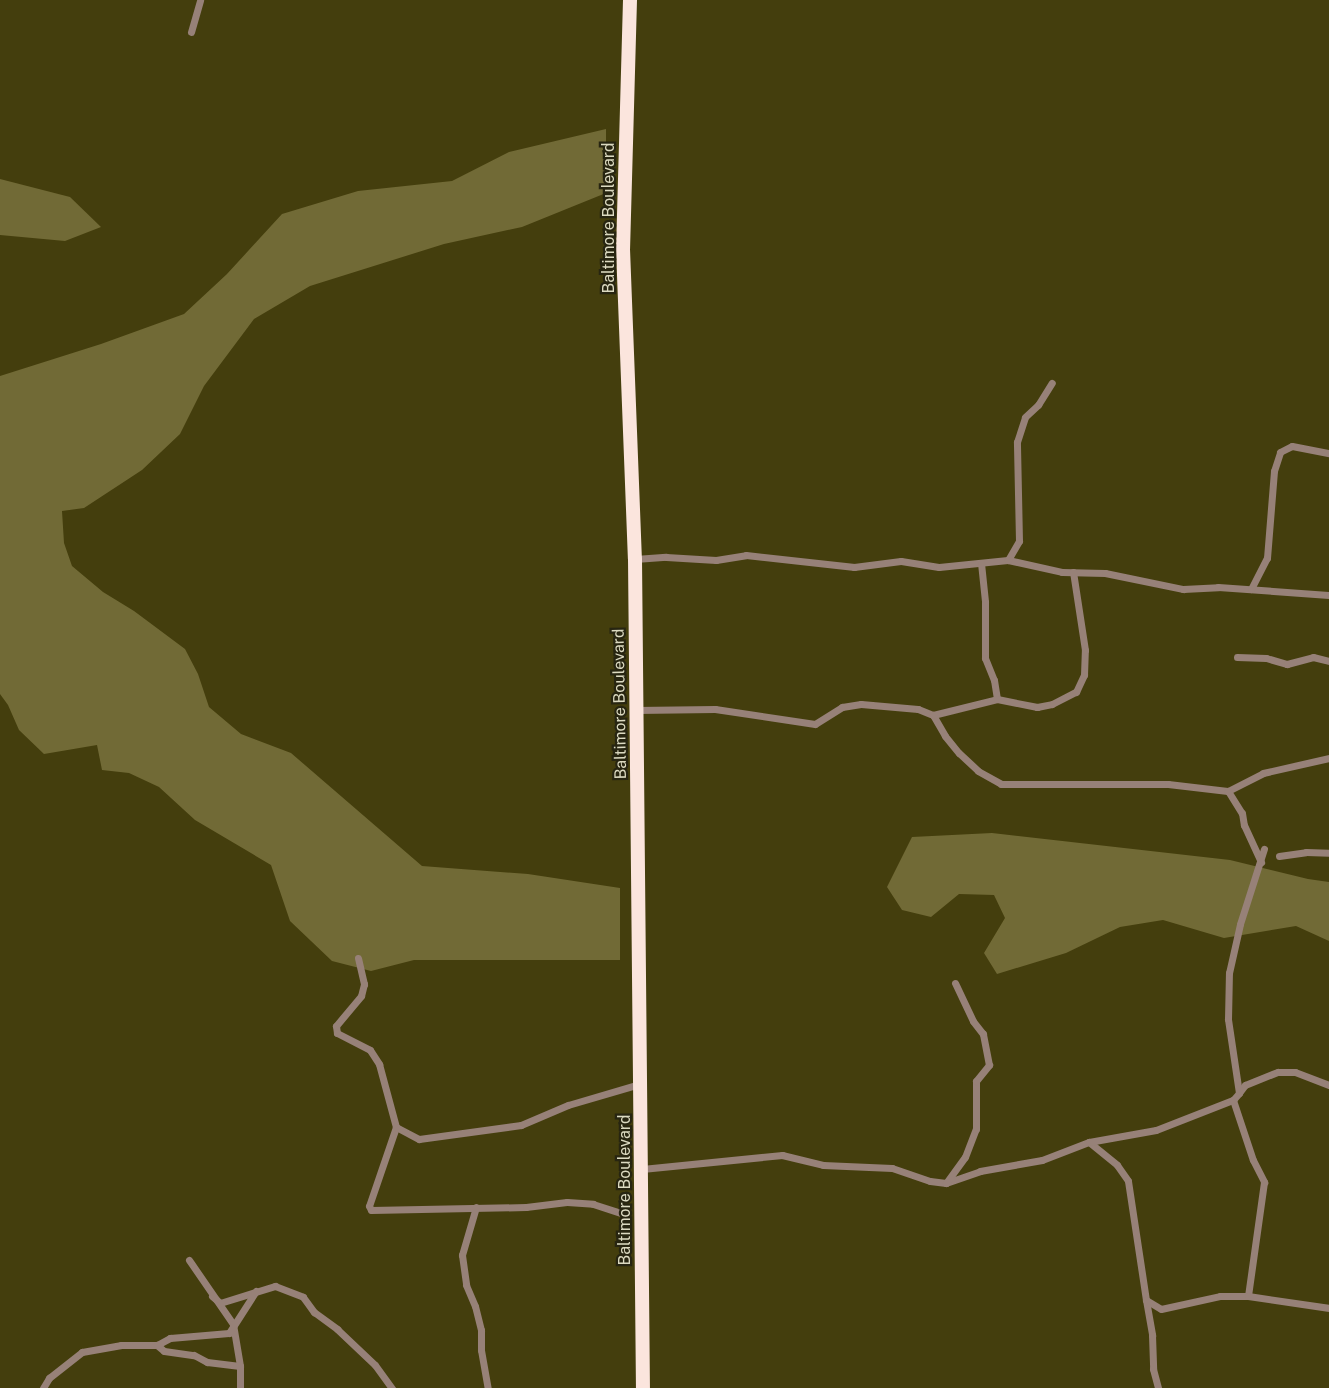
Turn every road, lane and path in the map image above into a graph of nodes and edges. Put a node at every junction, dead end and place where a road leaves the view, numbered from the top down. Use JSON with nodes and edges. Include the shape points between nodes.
{"nodes":[{"id":1,"x":200,"y":0,"type":"edge"},
{"id":2,"x":630,"y":0,"type":"edge"},
{"id":3,"x":190,"y":32,"type":"dead end"},
{"id":4,"x":1052,"y":382,"type":"dead end"},
{"id":5,"x":1329,"y":453,"type":"edge"},
{"id":6,"x":635,"y":559,"type":"junction"},
{"id":7,"x":1008,"y":560,"type":"junction"},
{"id":8,"x":981,"y":563,"type":"junction"},
{"id":9,"x":1073,"y":572,"type":"junction"},
{"id":10,"x":1251,"y":590,"type":"junction"},
{"id":11,"x":1329,"y":595,"type":"edge"},
{"id":12,"x":1237,"y":657,"type":"dead end"},
{"id":13,"x":1329,"y":661,"type":"edge"},
{"id":14,"x":997,"y":699,"type":"junction"},
{"id":15,"x":636,"y":710,"type":"junction"},
{"id":16,"x":933,"y":715,"type":"junction"},
{"id":17,"x":1329,"y":758,"type":"edge"},
{"id":18,"x":1228,"y":791,"type":"junction"},
{"id":19,"x":1264,"y":849,"type":"dead end"},
{"id":20,"x":1329,"y":853,"type":"edge"},
{"id":21,"x":1279,"y":856,"type":"dead end"},
{"id":22,"x":1261,"y":862,"type":"junction"},
{"id":23,"x":358,"y":958,"type":"dead end"},
{"id":24,"x":954,"y":983,"type":"dead end"},
{"id":25,"x":641,"y":1084,"type":"junction"},
{"id":26,"x":1329,"y":1085,"type":"edge"},
{"id":27,"x":1239,"y":1094,"type":"junction"},
{"id":28,"x":1233,"y":1100,"type":"junction"},
{"id":29,"x":396,"y":1127,"type":"junction"},
{"id":30,"x":1089,"y":1142,"type":"junction"},
{"id":31,"x":642,"y":1169,"type":"junction"},
{"id":32,"x":946,"y":1183,"type":"junction"},
{"id":33,"x":476,"y":1206,"type":"junction"},
{"id":34,"x":620,"y":1213,"type":"dead end"},
{"id":35,"x":189,"y":1260,"type":"dead end"},
{"id":36,"x":256,"y":1291,"type":"junction"},
{"id":37,"x":212,"y":1296,"type":"junction"},
{"id":38,"x":1248,"y":1296,"type":"junction"},
{"id":39,"x":1146,"y":1300,"type":"junction"},
{"id":40,"x":1329,"y":1308,"type":"edge"},
{"id":41,"x":233,"y":1324,"type":"junction"},
{"id":42,"x":157,"y":1346,"type":"junction"},
{"id":43,"x":240,"y":1366,"type":"junction"},
{"id":44,"x":43,"y":1388,"type":"edge"},
{"id":45,"x":240,"y":1388,"type":"edge"},
{"id":46,"x":392,"y":1388,"type":"edge"},
{"id":47,"x":489,"y":1388,"type":"edge"},
{"id":48,"x":643,"y":1388,"type":"edge"},
{"id":49,"x":1158,"y":1388,"type":"edge"}],
"edges":[{"from":1,"to":3,"type":"street"},
{"from":2,"to":6,"type":"highway","name":"Baltimore Boulevard","via":[[623,249]]},
{"from":4,"to":7,"type":"street","via":[[1025,417],[1017,442],[1019,541]]},
{"from":5,"to":10,"type":"street","via":[[1292,446],[1280,452],[1274,471],[1267,558]]},
{"from":6,"to":8,"type":"street","via":[[716,560],[746,555],[854,567],[901,561],[939,567]]},
{"from":6,"to":15,"type":"highway","name":"Baltimore Boulevard"},
{"from":7,"to":8,"type":"street"},
{"from":7,"to":9,"type":"street"},
{"from":8,"to":14,"type":"street","via":[[985,658]]},
{"from":9,"to":10,"type":"street","via":[[1105,573],[1183,589]]},
{"from":9,"to":14,"type":"street","via":[[1085,650],[1084,675],[1076,692],[1037,707]]},
{"from":10,"to":11,"type":"street"},
{"from":12,"to":13,"type":"street","via":[[1266,658],[1287,664],[1313,657]]},
{"from":14,"to":16,"type":"street"},
{"from":15,"to":16,"type":"street","via":[[715,710],[815,724],[842,707],[861,704],[918,709]]},
{"from":15,"to":25,"type":"highway","name":"Baltimore Boulevard"},
{"from":16,"to":18,"type":"street","via":[[959,753],[978,771],[1001,784],[1168,784]]},
{"from":17,"to":18,"type":"street","via":[[1263,773]]},
{"from":18,"to":22,"type":"street","via":[[1242,813]]},
{"from":19,"to":22,"type":"street"},
{"from":20,"to":21,"type":"street"},
{"from":22,"to":27,"type":"street","via":[[1240,924],[1229,973],[1228,1019]]},
{"from":23,"to":29,"type":"street","via":[[364,984],[361,996],[336,1026],[338,1033],[370,1050],[379,1065]]},
{"from":24,"to":32,"type":"street","via":[[983,1034],[989,1065],[976,1081],[976,1129],[965,1157]]},
{"from":25,"to":29,"type":"street","via":[[568,1105],[521,1125],[419,1139]]},
{"from":25,"to":31,"type":"highway","name":"Baltimore Boulevard"},
{"from":26,"to":27,"type":"street","via":[[1295,1072],[1278,1072],[1245,1085]]},
{"from":27,"to":28,"type":"street"},
{"from":28,"to":30,"type":"street","via":[[1156,1130]]},
{"from":28,"to":38,"type":"street","via":[[1264,1182]]},
{"from":29,"to":33,"type":"street","via":[[371,1210]]},
{"from":30,"to":32,"type":"street","via":[[1042,1160],[980,1171]]},
{"from":30,"to":39,"type":"street","via":[[1117,1165],[1128,1181]]},
{"from":31,"to":32,"type":"street","via":[[782,1155],[823,1165],[892,1168]]},
{"from":31,"to":48,"type":"highway","name":"Baltimore Boulevard"},
{"from":33,"to":34,"type":"street","via":[[526,1207],[567,1202],[593,1204]]},
{"from":33,"to":47,"type":"street","via":[[462,1255],[466,1285],[481,1330]]},
{"from":35,"to":37,"type":"street"},
{"from":36,"to":37,"type":"street","via":[[220,1303]]},
{"from":36,"to":41,"type":"street"},
{"from":36,"to":46,"type":"street","via":[[275,1286],[303,1297],[314,1312],[375,1365]]},
{"from":37,"to":41,"type":"street"},
{"from":38,"to":39,"type":"street","via":[[1221,1296],[1161,1309]]},
{"from":38,"to":40,"type":"street"},
{"from":39,"to":49,"type":"street"},
{"from":41,"to":42,"type":"street","via":[[229,1333],[170,1338]]},
{"from":41,"to":43,"type":"street"},
{"from":42,"to":43,"type":"street","via":[[207,1362]]},
{"from":42,"to":44,"type":"street","via":[[121,1345],[82,1352],[49,1378]]},
{"from":43,"to":45,"type":"street"}]}
